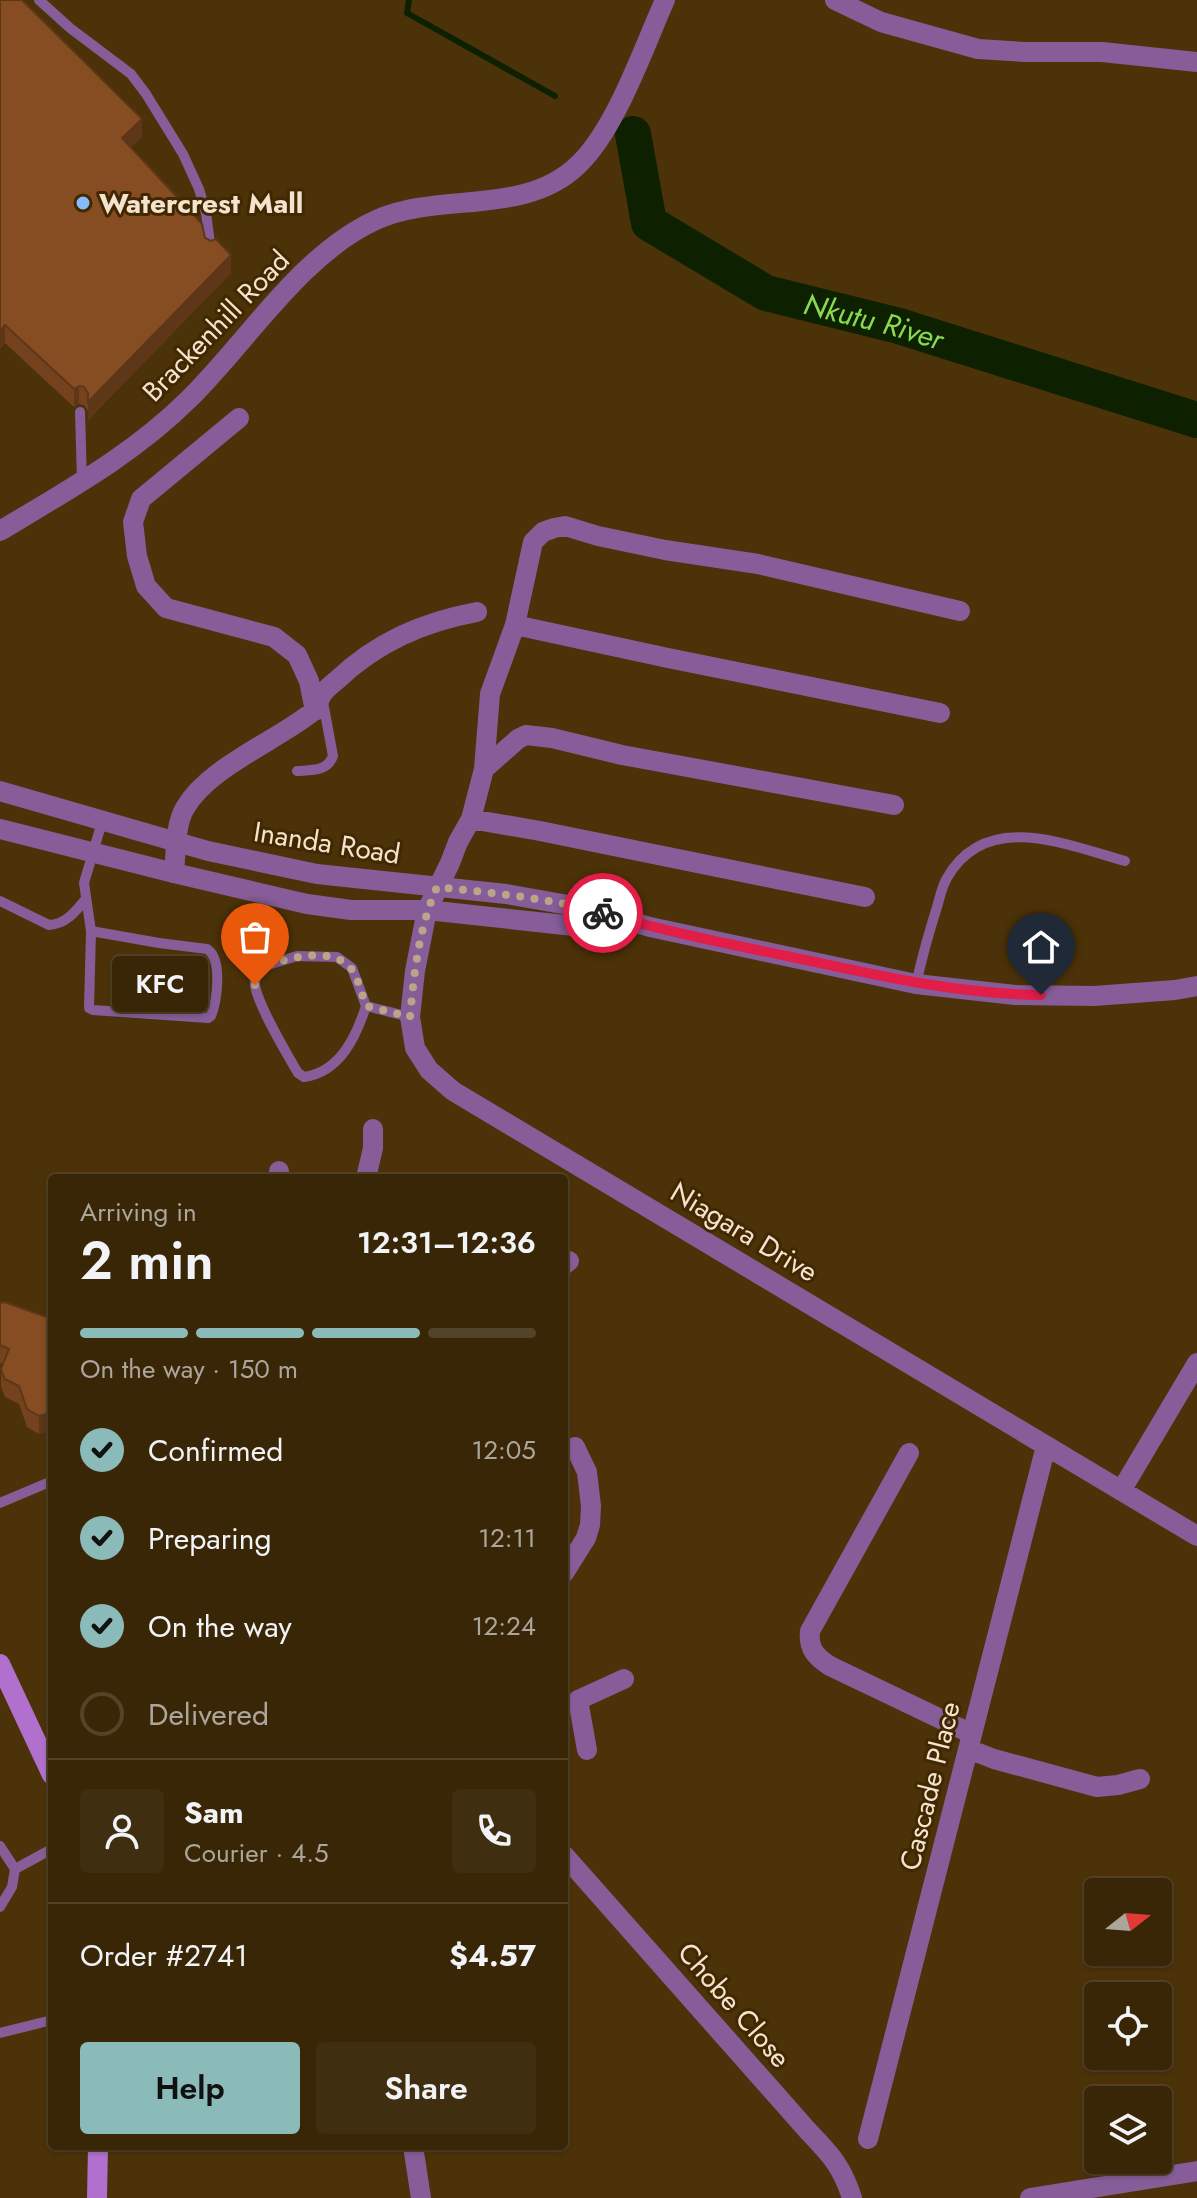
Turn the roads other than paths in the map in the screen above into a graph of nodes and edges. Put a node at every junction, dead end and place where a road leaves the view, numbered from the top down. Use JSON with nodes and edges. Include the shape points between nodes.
{"nodes":[{"id":1,"x":39,"y":0,"type":"edge"},
{"id":2,"x":665,"y":0,"type":"edge"},
{"id":3,"x":835,"y":0,"type":"edge"},
{"id":4,"x":1197,"y":62,"type":"edge"},
{"id":5,"x":211,"y":251,"type":"edge"},
{"id":6,"x":83,"y":415,"type":"dead end"},
{"id":7,"x":239,"y":418,"type":"dead end"},
{"id":8,"x":82,"y":481,"type":"junction"},
{"id":9,"x":0,"y":531,"type":"edge"},
{"id":10,"x":960,"y":611,"type":"dead end"},
{"id":11,"x":477,"y":612,"type":"dead end"},
{"id":12,"x":515,"y":625,"type":"junction"},
{"id":13,"x":318,"y":702,"type":"junction"},
{"id":14,"x":940,"y":713,"type":"dead end"},
{"id":15,"x":484,"y":769,"type":"junction"},
{"id":16,"x":297,"y":771,"type":"dead end"},
{"id":17,"x":0,"y":791,"type":"edge"},
{"id":18,"x":894,"y":805,"type":"dead end"},
{"id":19,"x":471,"y":819,"type":"junction"},
{"id":20,"x":102,"y":822,"type":"junction"},
{"id":21,"x":0,"y":829,"type":"edge"},
{"id":22,"x":178,"y":843,"type":"junction"},
{"id":23,"x":93,"y":853,"type":"junction"},
{"id":24,"x":1125,"y":861,"type":"dead end"},
{"id":25,"x":174,"y":873,"type":"junction"},
{"id":26,"x":437,"y":887,"type":"junction"},
{"id":27,"x":865,"y":897,"type":"dead end"},
{"id":28,"x":85,"y":900,"type":"junction"},
{"id":29,"x":0,"y":901,"type":"edge"},
{"id":30,"x":427,"y":910,"type":"junction"},
{"id":31,"x":650,"y":927,"type":"junction"},
{"id":32,"x":91,"y":931,"type":"junction"},
{"id":33,"x":916,"y":984,"type":"junction"},
{"id":34,"x":1197,"y":986,"type":"edge"},
{"id":35,"x":366,"y":1006,"type":"junction"},
{"id":36,"x":410,"y":1017,"type":"junction"},
{"id":37,"x":373,"y":1129,"type":"dead end"},
{"id":38,"x":367,"y":1174,"type":"edge"},
{"id":39,"x":1197,"y":1363,"type":"edge"},
{"id":40,"x":1046,"y":1446,"type":"junction"},
{"id":41,"x":575,"y":1447,"type":"dead end"},
{"id":42,"x":909,"y":1453,"type":"dead end"},
{"id":43,"x":48,"y":1483,"type":"edge"},
{"id":44,"x":1121,"y":1491,"type":"junction"},
{"id":45,"x":0,"y":1503,"type":"edge"},
{"id":46,"x":1197,"y":1536,"type":"edge"},
{"id":47,"x":568,"y":1561,"type":"edge"},
{"id":48,"x":0,"y":1664,"type":"edge"},
{"id":49,"x":624,"y":1679,"type":"dead end"},
{"id":50,"x":571,"y":1698,"type":"edge"},
{"id":51,"x":970,"y":1742,"type":"junction"},
{"id":52,"x":587,"y":1750,"type":"dead end"},
{"id":53,"x":48,"y":1766,"type":"edge"},
{"id":54,"x":1140,"y":1779,"type":"dead end"},
{"id":55,"x":0,"y":1846,"type":"edge"},
{"id":56,"x":48,"y":1851,"type":"edge"},
{"id":57,"x":568,"y":1860,"type":"edge"},
{"id":58,"x":15,"y":1869,"type":"junction"},
{"id":59,"x":0,"y":1907,"type":"edge"},
{"id":60,"x":48,"y":2021,"type":"edge"},
{"id":61,"x":0,"y":2033,"type":"edge"},
{"id":62,"x":868,"y":2139,"type":"dead end"},
{"id":63,"x":98,"y":2150,"type":"edge"},
{"id":64,"x":414,"y":2150,"type":"edge"},
{"id":65,"x":1197,"y":2171,"type":"edge"},
{"id":66,"x":97,"y":2198,"type":"edge"},
{"id":67,"x":421,"y":2198,"type":"edge"},
{"id":68,"x":852,"y":2198,"type":"edge"},
{"id":69,"x":1030,"y":2198,"type":"edge"}],
"edges":[{"from":1,"to":5,"type":"lane","via":[[123,67],[146,94],[199,189]]},
{"from":2,"to":8,"type":"street","name":"Brackenhill Road","via":[[615,114],[593,148],[559,181],[515,196],[397,213],[352,233],[297,281],[188,401]]},
{"from":3,"to":4,"type":"street","via":[[881,22],[978,49],[1102,52]]},
{"from":6,"to":8,"type":"lane"},
{"from":7,"to":13,"type":"street","via":[[141,499],[133,522],[137,556],[146,586],[166,608],[274,637],[297,655]]},
{"from":8,"to":9,"type":"street","name":"Brackenhill Road"},
{"from":10,"to":12,"type":"street","name":"Niagara Drive","via":[[565,526],[543,532],[533,542]]},
{"from":11,"to":13,"type":"street","via":[[403,634],[372,651]]},
{"from":12,"to":14,"type":"street"},
{"from":12,"to":15,"type":"street","name":"Niagara Drive","via":[[490,694]]},
{"from":13,"to":16,"type":"lane","via":[[333,756],[325,767]]},
{"from":13,"to":22,"type":"street","via":[[205,784],[185,806]]},
{"from":15,"to":18,"type":"street","via":[[526,735]]},
{"from":15,"to":19,"type":"street","name":"Niagara Drive"},
{"from":17,"to":20,"type":"street","name":"Inanda Road"},
{"from":19,"to":26,"type":"street","name":"Niagara Drive"},
{"from":19,"to":27,"type":"street"},
{"from":20,"to":22,"type":"street","name":"Inanda Road"},
{"from":20,"to":23,"type":"lane"},
{"from":21,"to":23,"type":"street","name":"Inanda Road"},
{"from":22,"to":25,"type":"street"},
{"from":22,"to":26,"type":"street","name":"Inanda Road","via":[[317,874]]},
{"from":23,"to":25,"type":"street","name":"Inanda Road"},
{"from":23,"to":28,"type":"lane"},
{"from":24,"to":33,"type":"lane","via":[[1024,837],[979,844],[962,856],[946,879]]},
{"from":25,"to":30,"type":"street","name":"Inanda Road","via":[[307,904]]},
{"from":26,"to":30,"type":"street","name":"Niagara Drive"},
{"from":26,"to":31,"type":"street","name":"Inanda Road","via":[[585,908]]},
{"from":28,"to":29,"type":"lane","via":[[64,921],[49,925]]},
{"from":28,"to":32,"type":"lane"},
{"from":30,"to":31,"type":"street","name":"Inanda Road","via":[[574,926]]},
{"from":30,"to":36,"type":"street","name":"Niagara Drive"},
{"from":31,"to":33,"type":"street","name":"Inanda Road"},
{"from":32,"to":32,"type":"lane","via":[[213,952],[217,981],[211,1016],[89,1008]]},
{"from":33,"to":34,"type":"street","name":"Inanda Road","via":[[1015,995],[1094,996]]},
{"from":35,"to":35,"type":"lane","via":[[340,1058],[321,1073],[304,1077],[268,1018],[256,975],[261,967],[297,956],[337,957],[352,968]]},
{"from":35,"to":36,"type":"lane"},
{"from":36,"to":40,"type":"street","name":"Niagara Drive","via":[[415,1048],[429,1070],[453,1091]]},
{"from":37,"to":38,"type":"street"},
{"from":39,"to":44,"type":"street"},
{"from":40,"to":44,"type":"street","name":"Niagara Drive"},
{"from":40,"to":51,"type":"street","name":"Cascade Place"},
{"from":41,"to":47,"type":"street","via":[[587,1472],[590,1525]]},
{"from":42,"to":51,"type":"street","via":[[838,1577],[809,1641],[817,1658]]},
{"from":43,"to":45,"type":"lane"},
{"from":44,"to":46,"type":"street","name":"Niagara Drive"},
{"from":48,"to":53,"type":"main road"},
{"from":49,"to":50,"type":"street"},
{"from":50,"to":52,"type":"street"},
{"from":51,"to":54,"type":"street","via":[[994,1759],[1097,1787]]},
{"from":51,"to":62,"type":"street","name":"Cascade Place"},
{"from":55,"to":58,"type":"lane"},
{"from":56,"to":58,"type":"lane"},
{"from":57,"to":68,"type":"street","name":"Chobe Close","via":[[840,2167]]},
{"from":58,"to":59,"type":"lane"},
{"from":60,"to":61,"type":"lane"},
{"from":63,"to":66,"type":"main road"},
{"from":64,"to":67,"type":"street"},
{"from":65,"to":69,"type":"street"}]}
